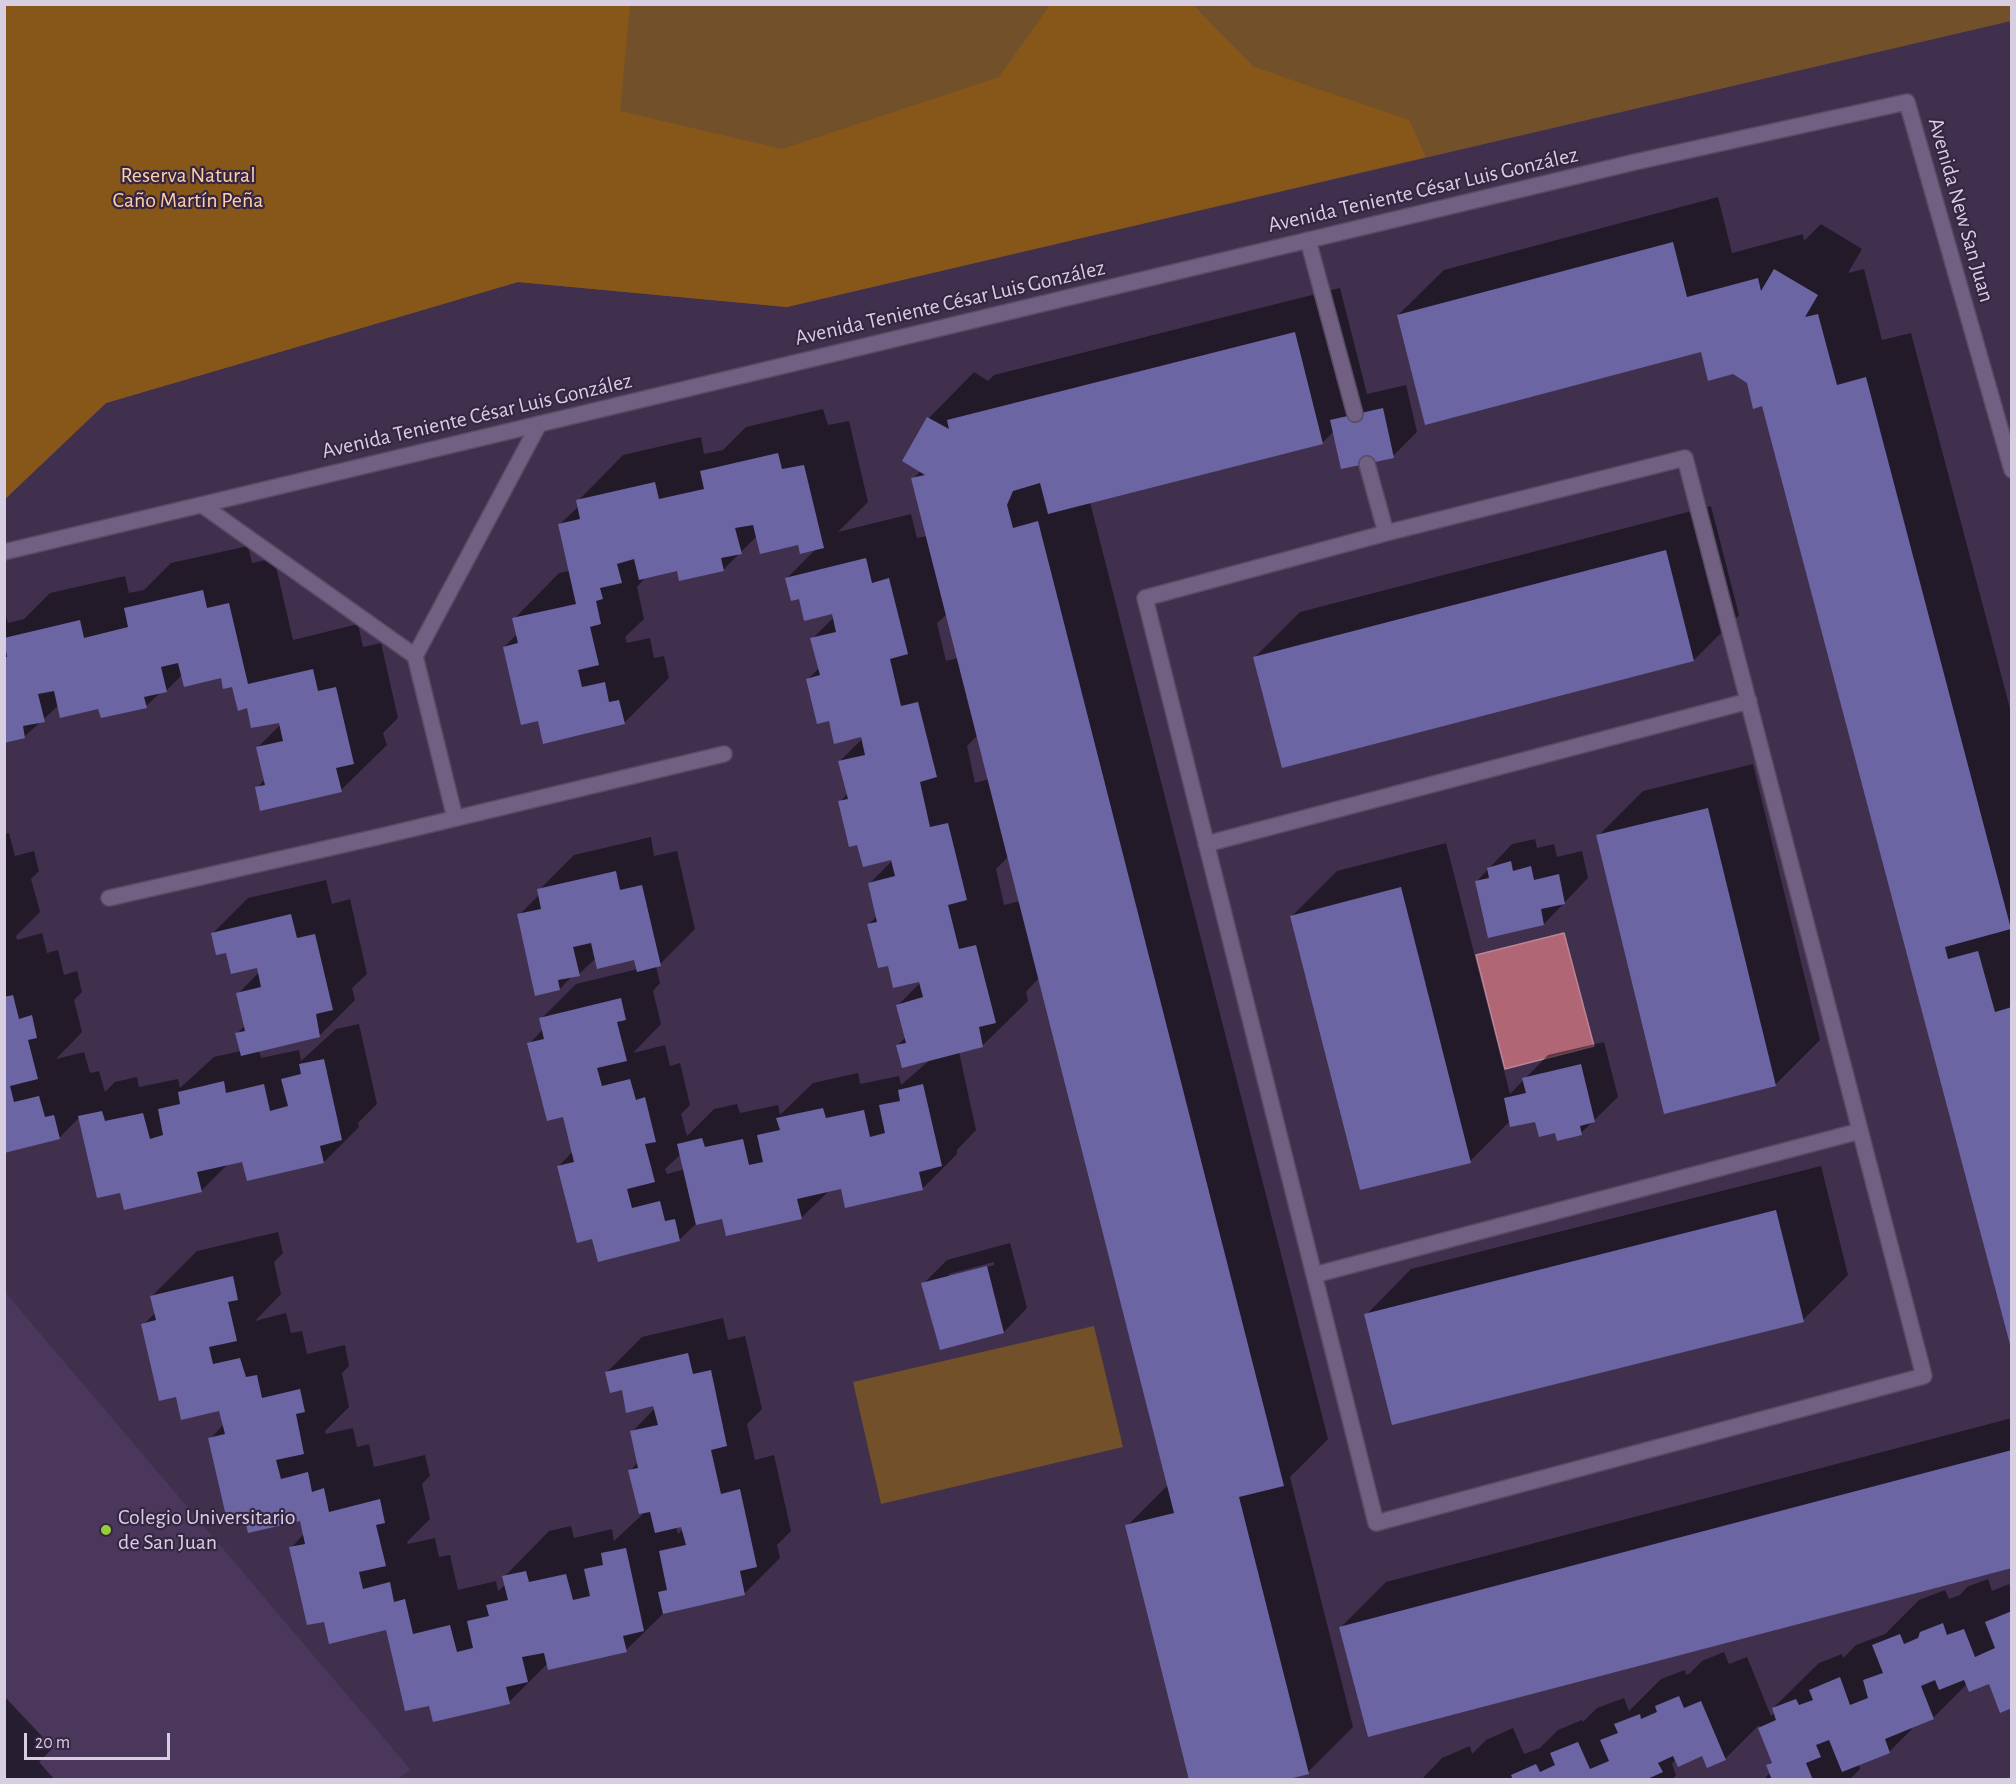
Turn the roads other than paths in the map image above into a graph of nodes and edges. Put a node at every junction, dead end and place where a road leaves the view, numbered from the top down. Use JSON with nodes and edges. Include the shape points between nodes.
{"nodes":[{"id":1,"x":1907,"y":102,"type":"joint"},
{"id":2,"x":1308,"y":240,"type":"junction"},
{"id":3,"x":1355,"y":414,"type":"dead end"},
{"id":4,"x":539,"y":424,"type":"junction"},
{"id":5,"x":1367,"y":464,"type":"dead end"},
{"id":6,"x":2012,"y":470,"type":"edge"},
{"id":7,"x":202,"y":505,"type":"junction"},
{"id":8,"x":1386,"y":533,"type":"junction"},
{"id":9,"x":4,"y":552,"type":"edge"},
{"id":10,"x":415,"y":656,"type":"junction"},
{"id":11,"x":1749,"y":701,"type":"junction"},
{"id":12,"x":724,"y":754,"type":"dead end"},
{"id":13,"x":455,"y":818,"type":"junction"},
{"id":14,"x":1206,"y":844,"type":"junction"},
{"id":15,"x":109,"y":898,"type":"dead end"},
{"id":16,"x":1860,"y":1131,"type":"junction"},
{"id":17,"x":1314,"y":1275,"type":"junction"}],
"edges":[{"from":1,"to":2,"type":"street","name":"Avenida Teniente César Luis González"},
{"from":1,"to":6,"type":"street","name":"Avenida New San Juan"},
{"from":2,"to":3,"type":"street"},
{"from":2,"to":4,"type":"street","name":"Avenida Teniente César Luis González"},
{"from":4,"to":7,"type":"street","name":"Avenida Teniente César Luis González"},
{"from":4,"to":10,"type":"street"},
{"from":5,"to":8,"type":"street"},
{"from":7,"to":9,"type":"street","name":"Avenida Teniente César Luis González"},
{"from":7,"to":10,"type":"street"},
{"from":8,"to":11,"type":"street","via":[[1685,458]]},
{"from":8,"to":14,"type":"street","via":[[1145,598]]},
{"from":10,"to":13,"type":"street"},
{"from":11,"to":14,"type":"street"},
{"from":11,"to":16,"type":"street"},
{"from":12,"to":13,"type":"street"},
{"from":13,"to":15,"type":"street"},
{"from":14,"to":17,"type":"street"},
{"from":16,"to":17,"type":"street"},
{"from":16,"to":17,"type":"street","via":[[1924,1376],[1376,1523]]}]}
